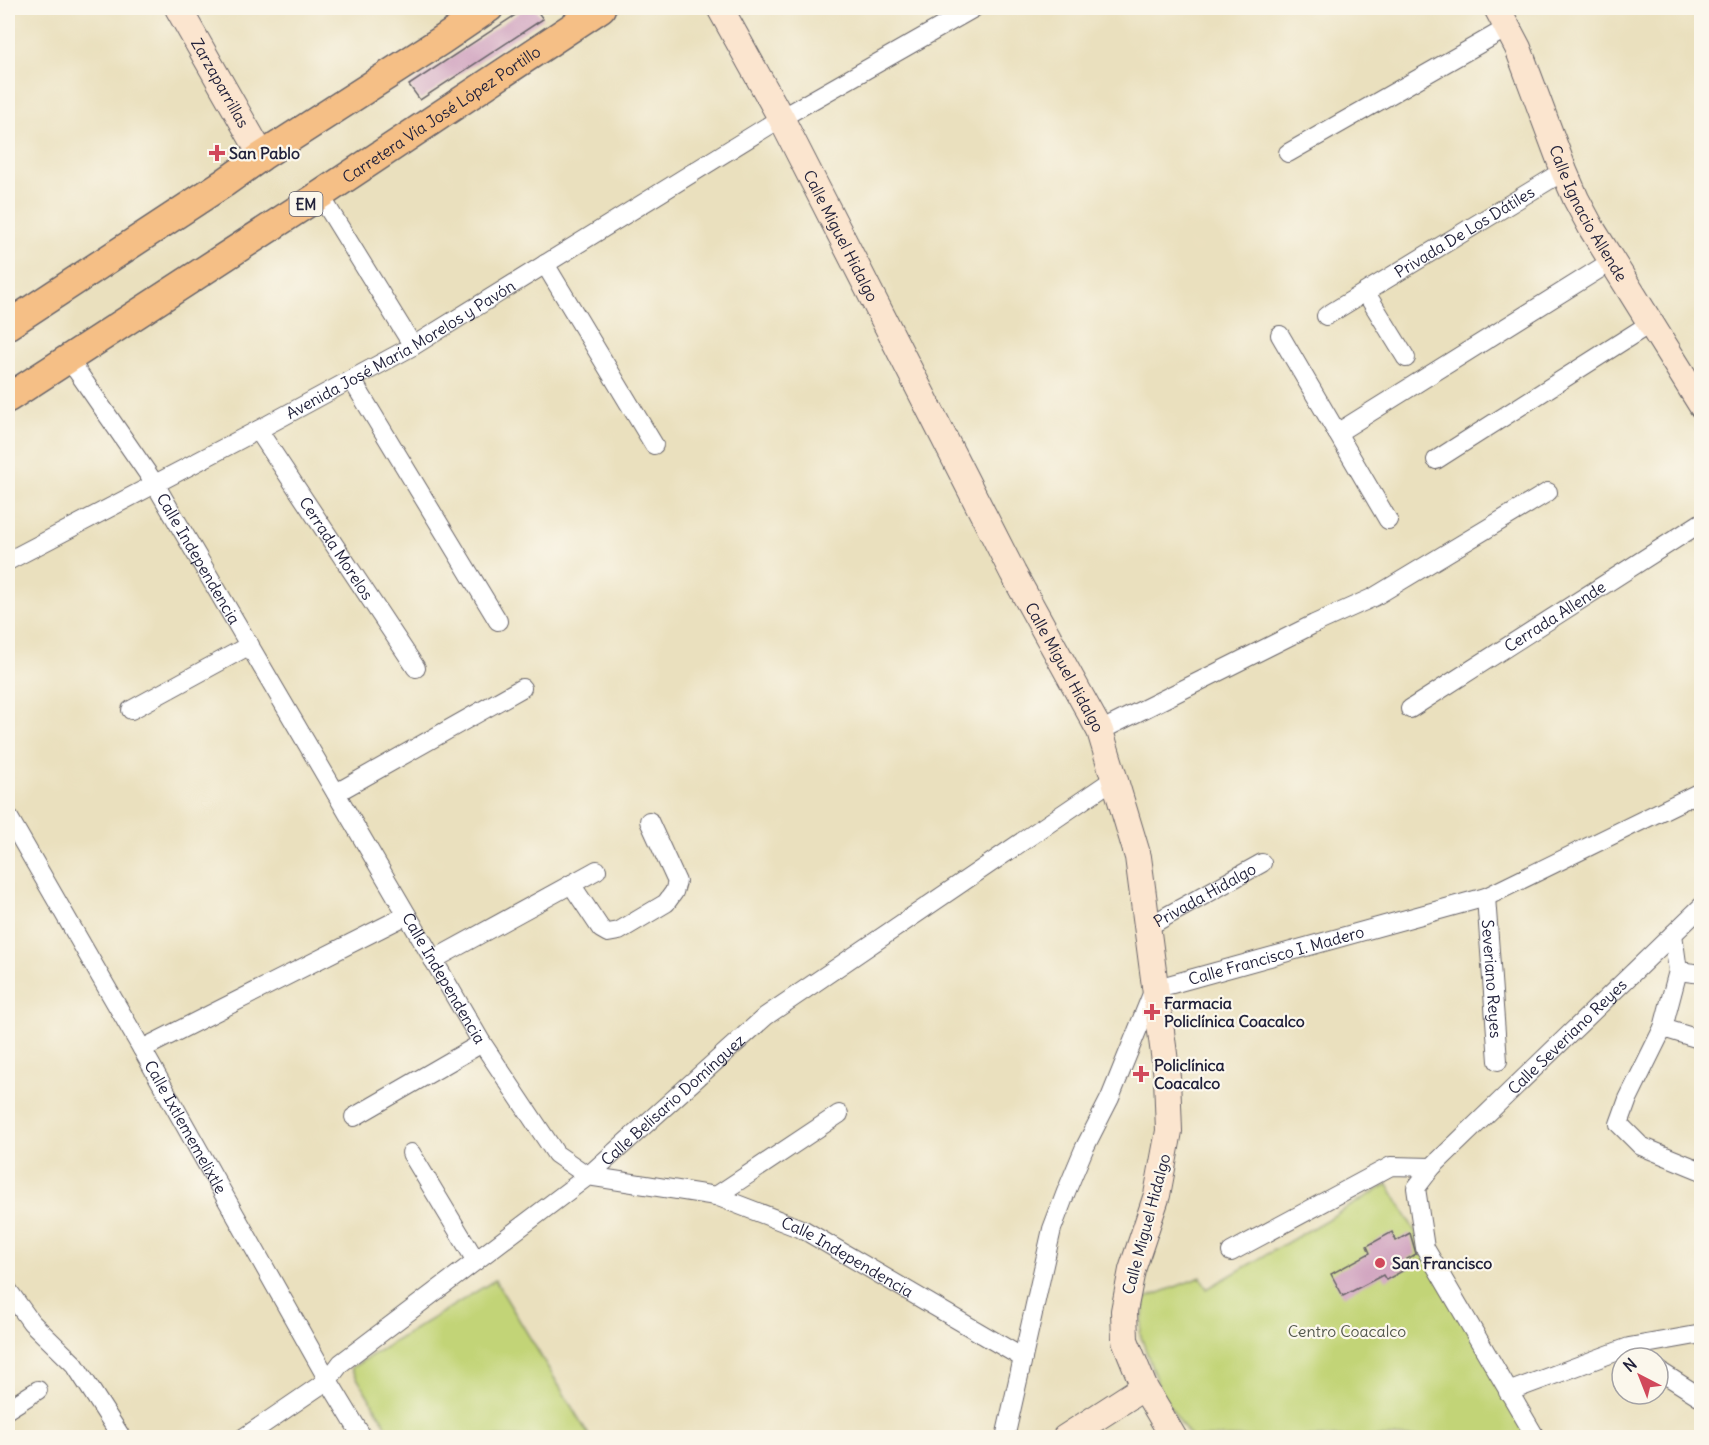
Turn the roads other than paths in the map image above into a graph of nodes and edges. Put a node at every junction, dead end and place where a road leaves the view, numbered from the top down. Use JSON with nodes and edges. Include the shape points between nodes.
{"nodes":[{"id":1,"x":178,"y":8,"type":"edge"},
{"id":2,"x":489,"y":8,"type":"edge"},
{"id":3,"x":601,"y":8,"type":"edge"},
{"id":4,"x":720,"y":8,"type":"edge"},
{"id":5,"x":974,"y":8,"type":"edge"},
{"id":6,"x":1502,"y":18,"type":"edge"},
{"id":7,"x":781,"y":118,"type":"junction"},
{"id":8,"x":1288,"y":153,"type":"dead end"},
{"id":9,"x":262,"y":156,"type":"junction"},
{"id":10,"x":1564,"y":171,"type":"junction"},
{"id":11,"x":320,"y":195,"type":"junction"},
{"id":12,"x":1612,"y":261,"type":"junction"},
{"id":13,"x":545,"y":264,"type":"junction"},
{"id":14,"x":1366,"y":292,"type":"junction"},
{"id":15,"x":1326,"y":316,"type":"dead end"},
{"id":16,"x":1651,"y":323,"type":"junction"},
{"id":17,"x":8,"y":325,"type":"edge"},
{"id":18,"x":1280,"y":335,"type":"dead end"},
{"id":19,"x":413,"y":346,"type":"junction"},
{"id":20,"x":1406,"y":358,"type":"dead end"},
{"id":21,"x":66,"y":359,"type":"junction"},
{"id":22,"x":352,"y":380,"type":"junction"},
{"id":23,"x":8,"y":398,"type":"edge"},
{"id":24,"x":1701,"y":406,"type":"edge"},
{"id":25,"x":258,"y":430,"type":"junction"},
{"id":26,"x":1337,"y":433,"type":"junction"},
{"id":27,"x":654,"y":445,"type":"dead end"},
{"id":28,"x":1436,"y":460,"type":"dead end"},
{"id":29,"x":155,"y":484,"type":"junction"},
{"id":30,"x":1548,"y":492,"type":"dead end"},
{"id":31,"x":1388,"y":520,"type":"dead end"},
{"id":32,"x":1701,"y":522,"type":"edge"},
{"id":33,"x":8,"y":561,"type":"edge"},
{"id":34,"x":498,"y":621,"type":"dead end"},
{"id":35,"x":249,"y":645,"type":"junction"},
{"id":36,"x":416,"y":668,"type":"dead end"},
{"id":37,"x":522,"y":688,"type":"dead end"},
{"id":38,"x":1410,"y":709,"type":"dead end"},
{"id":39,"x":131,"y":710,"type":"dead end"},
{"id":40,"x":1100,"y":731,"type":"junction"},
{"id":41,"x":1114,"y":779,"type":"junction"},
{"id":42,"x":1701,"y":791,"type":"edge"},
{"id":43,"x":336,"y":793,"type":"junction"},
{"id":44,"x":8,"y":816,"type":"edge"},
{"id":45,"x":649,"y":821,"type":"dead end"},
{"id":46,"x":1262,"y":863,"type":"dead end"},
{"id":47,"x":597,"y":870,"type":"dead end"},
{"id":48,"x":571,"y":884,"type":"junction"},
{"id":49,"x":1486,"y":897,"type":"junction"},
{"id":50,"x":1699,"y":912,"type":"edge"},
{"id":51,"x":407,"y":915,"type":"junction"},
{"id":52,"x":1147,"y":927,"type":"junction"},
{"id":53,"x":1673,"y":934,"type":"junction"},
{"id":54,"x":434,"y":960,"type":"junction"},
{"id":55,"x":1678,"y":971,"type":"junction"},
{"id":56,"x":1701,"y":974,"type":"edge"},
{"id":57,"x":1154,"y":989,"type":"junction"},
{"id":58,"x":1664,"y":1028,"type":"junction"},
{"id":59,"x":1701,"y":1040,"type":"edge"},
{"id":60,"x":482,"y":1043,"type":"junction"},
{"id":61,"x":142,"y":1049,"type":"junction"},
{"id":62,"x":1498,"y":1061,"type":"dead end"},
{"id":63,"x":839,"y":1114,"type":"dead end"},
{"id":64,"x":354,"y":1118,"type":"dead end"},
{"id":65,"x":411,"y":1153,"type":"dead end"},
{"id":66,"x":1432,"y":1167,"type":"junction"},
{"id":67,"x":1701,"y":1171,"type":"edge"},
{"id":68,"x":588,"y":1176,"type":"junction"},
{"id":69,"x":716,"y":1196,"type":"junction"},
{"id":70,"x":1231,"y":1252,"type":"dead end"},
{"id":71,"x":476,"y":1260,"type":"junction"},
{"id":72,"x":8,"y":1290,"type":"edge"},
{"id":73,"x":1701,"y":1334,"type":"edge"},
{"id":74,"x":1658,"y":1346,"type":"edge"},
{"id":75,"x":1023,"y":1358,"type":"junction"},
{"id":76,"x":1610,"y":1360,"type":"edge"},
{"id":77,"x":1670,"y":1378,"type":"edge"},
{"id":78,"x":327,"y":1380,"type":"junction"},
{"id":79,"x":1144,"y":1387,"type":"junction"},
{"id":80,"x":38,"y":1390,"type":"dead end"},
{"id":81,"x":1508,"y":1392,"type":"junction"},
{"id":82,"x":1701,"y":1398,"type":"edge"},
{"id":83,"x":8,"y":1409,"type":"edge"},
{"id":84,"x":122,"y":1437,"type":"edge"},
{"id":85,"x":243,"y":1437,"type":"edge"},
{"id":86,"x":363,"y":1437,"type":"edge"},
{"id":87,"x":1005,"y":1437,"type":"edge"},
{"id":88,"x":1065,"y":1437,"type":"edge"},
{"id":89,"x":1174,"y":1437,"type":"edge"},
{"id":90,"x":1536,"y":1437,"type":"edge"}],
"edges":[{"from":1,"to":9,"type":"street","name":"Zarzaparrillas"},
{"from":2,"to":9,"type":"main road"},
{"from":3,"to":11,"type":"main road","name":"Carretera Vía José López Portillo","number":"EM"},
{"from":4,"to":7,"type":"street","name":"Calle Miguel Hidalgo"},
{"from":5,"to":7,"type":"street"},
{"from":6,"to":8,"type":"street"},
{"from":6,"to":10,"type":"street","name":"Calle Ignacio Allende","via":[[1518,48]]},
{"from":7,"to":13,"type":"street","name":"Avenida José María Morelos y Pavón"},
{"from":7,"to":40,"type":"street","name":"Calle Miguel Hidalgo","via":[[1012,573]]},
{"from":9,"to":17,"type":"main road"},
{"from":10,"to":12,"type":"street","name":"Calle Ignacio Allende"},
{"from":10,"to":14,"type":"street","name":"Privada De Los Dátiles"},
{"from":11,"to":19,"type":"street"},
{"from":11,"to":21,"type":"main road","name":"Carretera Vía José López Portillo","number":"EM"},
{"from":12,"to":16,"type":"street","name":"Calle Ignacio Allende"},
{"from":12,"to":26,"type":"street"},
{"from":13,"to":19,"type":"street","name":"Avenida José María Morelos y Pavón"},
{"from":13,"to":27,"type":"street"},
{"from":14,"to":15,"type":"street","name":"Privada De Los Dátiles"},
{"from":14,"to":20,"type":"street"},
{"from":16,"to":24,"type":"street","name":"Calle Ignacio Allende"},
{"from":16,"to":28,"type":"street"},
{"from":18,"to":26,"type":"street"},
{"from":19,"to":22,"type":"street","name":"Avenida José María Morelos y Pavón"},
{"from":21,"to":23,"type":"main road","name":"Carretera Vía José López Portillo","number":"EM"},
{"from":21,"to":29,"type":"street","name":"Calle Independencia"},
{"from":22,"to":25,"type":"street","name":"Avenida José María Morelos y Pavón"},
{"from":22,"to":34,"type":"street"},
{"from":25,"to":29,"type":"street","name":"Avenida José María Morelos y Pavón"},
{"from":25,"to":36,"type":"street","name":"Cerrada Morelos"},
{"from":26,"to":31,"type":"street"},
{"from":29,"to":33,"type":"street","name":"Avenida José María Morelos y Pavón"},
{"from":29,"to":35,"type":"street","name":"Calle Independencia"},
{"from":30,"to":40,"type":"street","via":[[1374,597]]},
{"from":32,"to":38,"type":"street","name":"Cerrada Allende"},
{"from":35,"to":39,"type":"street"},
{"from":35,"to":43,"type":"street","name":"Calle Independencia"},
{"from":37,"to":43,"type":"street"},
{"from":40,"to":41,"type":"street","name":"Calle Miguel Hidalgo"},
{"from":41,"to":52,"type":"street","name":"Calle Miguel Hidalgo","via":[[1138,857]]},
{"from":41,"to":68,"type":"street","name":"Calle Belisario Domínguez","via":[[766,1016]]},
{"from":42,"to":49,"type":"street","name":"Calle Francisco I. Madero"},
{"from":43,"to":51,"type":"street","name":"Calle Independencia"},
{"from":44,"to":61,"type":"street","name":"Calle Ixtlememelixtle"},
{"from":45,"to":48,"type":"street","via":[[677,882],[666,903],[619,931],[608,933],[601,929]]},
{"from":46,"to":52,"type":"street","name":"Privada Hidalgo"},
{"from":47,"to":48,"type":"street"},
{"from":48,"to":54,"type":"street"},
{"from":49,"to":57,"type":"street","name":"Calle Francisco I. Madero"},
{"from":49,"to":62,"type":"street","name":"Severiano Reyes"},
{"from":50,"to":53,"type":"street","name":"Calle Severiano Reyes"},
{"from":51,"to":54,"type":"street","name":"Calle Independencia"},
{"from":51,"to":61,"type":"street"},
{"from":52,"to":57,"type":"street","name":"Calle Miguel Hidalgo"},
{"from":53,"to":55,"type":"street"},
{"from":53,"to":66,"type":"street","name":"Calle Severiano Reyes"},
{"from":54,"to":60,"type":"street","name":"Calle Independencia"},
{"from":55,"to":56,"type":"street"},
{"from":55,"to":58,"type":"street"},
{"from":57,"to":75,"type":"street","via":[[1052,1229]]},
{"from":57,"to":79,"type":"street","name":"Calle Miguel Hidalgo","via":[[1167,1077],[1169,1131],[1157,1195],[1132,1270],[1124,1311],[1125,1340]]},
{"from":58,"to":59,"type":"street"},
{"from":58,"to":67,"type":"street","via":[[1618,1125],[1641,1146]]},
{"from":60,"to":64,"type":"street"},
{"from":60,"to":68,"type":"street","name":"Calle Independencia","via":[[556,1154]]},
{"from":61,"to":78,"type":"street","name":"Calle Ixtlememelixtle"},
{"from":63,"to":69,"type":"street"},
{"from":65,"to":71,"type":"street"},
{"from":66,"to":70,"type":"street","via":[[1391,1166]]},
{"from":66,"to":81,"type":"street","name":"Calle Severiano Reyes","via":[[1416,1188],[1425,1248]]},
{"from":68,"to":69,"type":"street","name":"Calle Independencia"},
{"from":68,"to":71,"type":"street","name":"Calle Belisario Domínguez"},
{"from":69,"to":75,"type":"street","name":"Calle Independencia","via":[[804,1230]]},
{"from":71,"to":78,"type":"street","name":"Calle Belisario Domínguez","via":[[341,1363]]},
{"from":72,"to":84,"type":"street","via":[[31,1322],[75,1365]]},
{"from":73,"to":74,"type":"street"},
{"from":75,"to":87,"type":"street"},
{"from":76,"to":81,"type":"street"},
{"from":77,"to":82,"type":"street"},
{"from":78,"to":85,"type":"street","name":"Calle Belisario Domínguez"},
{"from":78,"to":86,"type":"street","name":"Calle Ixtlememelixtle"},
{"from":79,"to":88,"type":"street"},
{"from":79,"to":89,"type":"street","name":"Calle Miguel Hidalgo"},
{"from":80,"to":83,"type":"street"},
{"from":81,"to":90,"type":"street","name":"Calle Severiano Reyes"}]}
